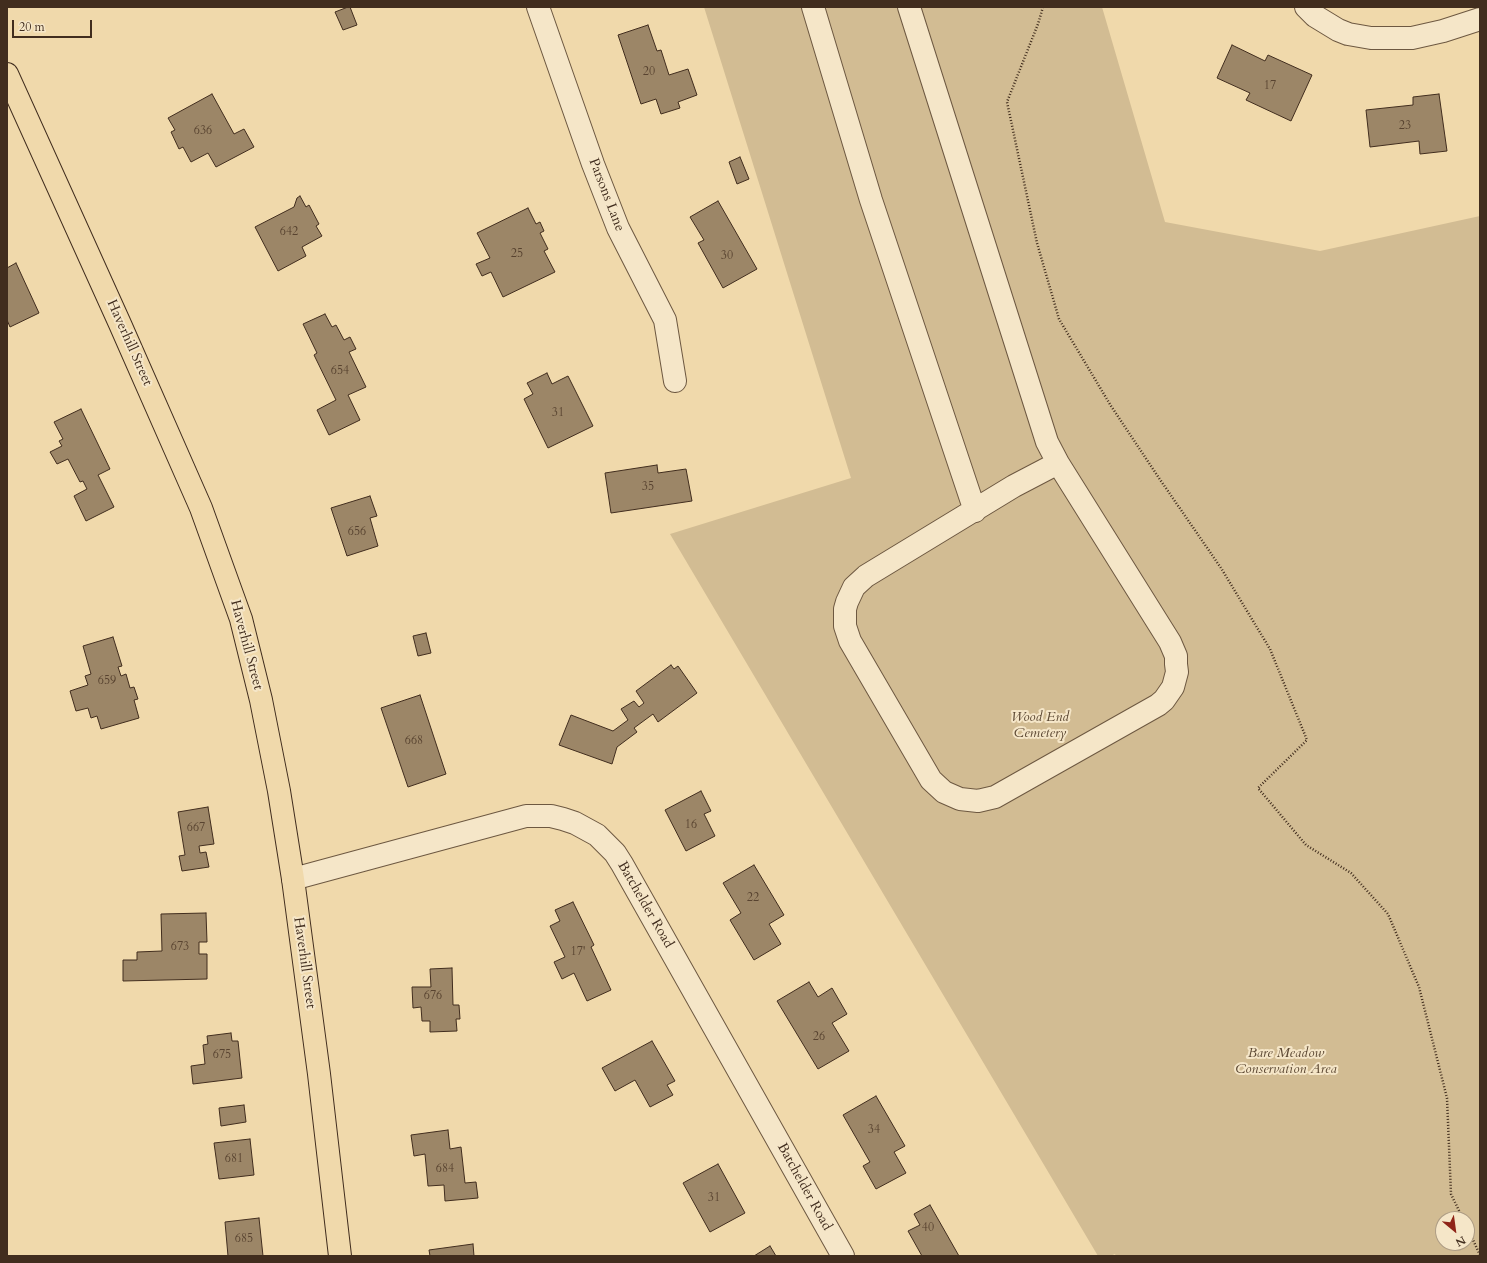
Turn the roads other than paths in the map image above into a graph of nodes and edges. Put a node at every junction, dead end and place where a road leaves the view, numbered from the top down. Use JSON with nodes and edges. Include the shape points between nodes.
{"nodes":[{"id":1,"x":538,"y":7,"type":"edge"},
{"id":2,"x":813,"y":7,"type":"edge"},
{"id":3,"x":909,"y":7,"type":"edge"},
{"id":4,"x":1306,"y":7,"type":"edge"},
{"id":5,"x":1480,"y":19,"type":"edge"},
{"id":6,"x":7,"y":74,"type":"edge"},
{"id":7,"x":675,"y":381,"type":"dead end"},
{"id":8,"x":1058,"y":463,"type":"junction"},
{"id":9,"x":975,"y":511,"type":"junction"},
{"id":10,"x":293,"y":879,"type":"junction"},
{"id":11,"x":340,"y":1256,"type":"edge"},
{"id":12,"x":843,"y":1256,"type":"edge"}],
"edges":[{"from":1,"to":7,"type":"street","name":"Parsons Lane","via":[[618,228],[665,320]]},
{"from":2,"to":9,"type":"street","via":[[871,200]]},
{"from":3,"to":8,"type":"street","via":[[1040,423]]},
{"from":4,"to":5,"type":"street","via":[[1315,16],[1338,30],[1371,38],[1412,38]]},
{"from":6,"to":10,"type":"main road","name":"Haverhill Street","via":[[201,508],[241,620],[267,730]]},
{"from":8,"to":9,"type":"street","via":[[1014,486]]},
{"from":8,"to":9,"type":"street","via":[[1170,642],[1176,656],[1175,680],[1169,694],[1158,705],[1004,793],[987,800],[969,801],[944,792],[931,780],[850,641],[845,626],[845,609],[854,587],[866,576]]},
{"from":10,"to":11,"type":"main road","name":"Haverhill Street"},
{"from":10,"to":12,"type":"street","name":"Batchelder Road","via":[[526,816],[551,816],[563,819],[597,835],[611,848],[622,864]]}]}
